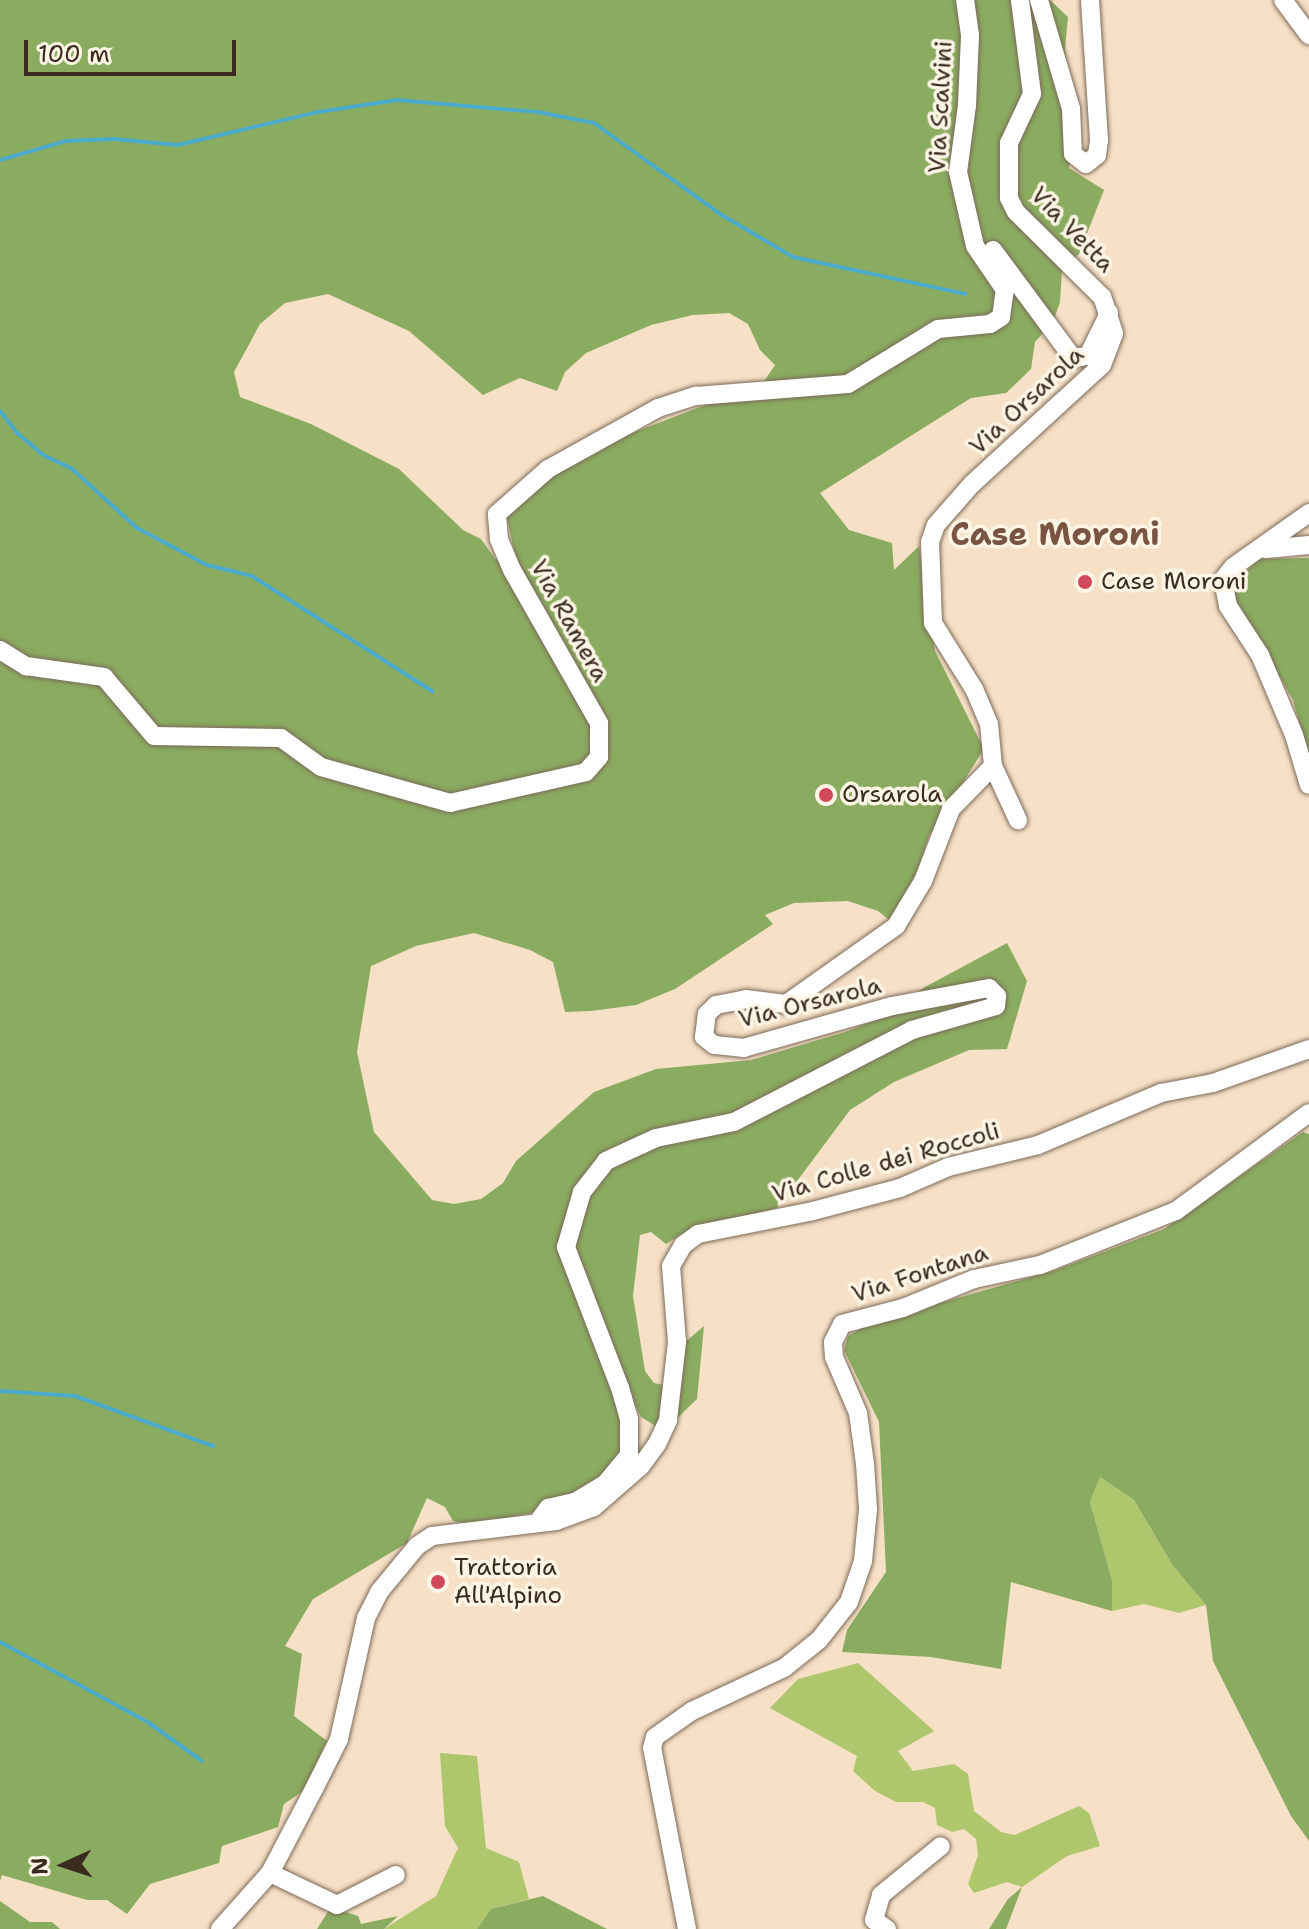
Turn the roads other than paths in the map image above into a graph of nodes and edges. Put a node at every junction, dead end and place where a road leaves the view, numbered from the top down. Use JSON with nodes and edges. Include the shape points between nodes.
{"nodes":[{"id":1,"x":965,"y":0,"type":"edge"},
{"id":2,"x":1020,"y":0,"type":"edge"},
{"id":3,"x":1039,"y":0,"type":"edge"},
{"id":4,"x":1090,"y":0,"type":"edge"},
{"id":5,"x":1283,"y":0,"type":"edge"},
{"id":6,"x":1309,"y":35,"type":"edge"},
{"id":7,"x":970,"y":223,"type":"junction"},
{"id":8,"x":1109,"y":313,"type":"junction"},
{"id":9,"x":1111,"y":351,"type":"joint"},
{"id":10,"x":1309,"y":513,"type":"edge"},
{"id":11,"x":1309,"y":545,"type":"edge"},
{"id":12,"x":1263,"y":549,"type":"junction"},
{"id":13,"x":0,"y":650,"type":"edge"},
{"id":14,"x":993,"y":766,"type":"junction"},
{"id":15,"x":1309,"y":785,"type":"edge"},
{"id":16,"x":1018,"y":820,"type":"dead end"},
{"id":17,"x":1309,"y":1049,"type":"edge"},
{"id":18,"x":1307,"y":1118,"type":"edge"},
{"id":19,"x":540,"y":1519,"type":"junction"},
{"id":20,"x":941,"y":1846,"type":"dead end"},
{"id":21,"x":270,"y":1873,"type":"junction"},
{"id":22,"x":396,"y":1875,"type":"dead end"},
{"id":23,"x":876,"y":1926,"type":"edge"},
{"id":24,"x":220,"y":1929,"type":"edge"},
{"id":25,"x":687,"y":1929,"type":"edge"}],
"edges":[{"from":1,"to":7,"type":"street","name":"Via Scalvini","via":[[970,35],[958,172]]},
{"from":2,"to":8,"type":"street","name":"Via Vetta","via":[[1032,94],[1009,143],[1009,198],[1016,212],[1102,297]]},
{"from":3,"to":4,"type":"street","via":[[1071,109],[1073,154],[1086,164],[1097,155],[1099,140]]},
{"from":5,"to":6,"type":"street"},
{"from":7,"to":8,"type":"street","name":"Via Scalvini","via":[[1073,358],[1088,356]]},
{"from":7,"to":13,"type":"street","name":"Via Ramera","via":[[975,246],[1005,290],[1006,310],[995,323],[938,329],[848,384],[696,396],[658,408],[548,469],[497,514],[499,539],[512,570],[599,723],[599,757],[586,772],[450,803],[321,767],[281,738],[154,736],[104,677],[26,666]]},
{"from":8,"to":9,"type":"street","name":"Via Vetta"},
{"from":9,"to":14,"type":"street","name":"Via Orsarola","via":[[972,484],[936,525],[930,542],[933,623],[989,724]]},
{"from":10,"to":12,"type":"street"},
{"from":11,"to":12,"type":"street"},
{"from":12,"to":15,"type":"street","via":[[1233,567],[1223,580],[1228,606],[1260,655]]},
{"from":14,"to":16,"type":"street"},
{"from":14,"to":19,"type":"street","name":"Via Orsarola","via":[[951,809],[923,881],[896,926],[786,1004],[746,999],[716,1005],[707,1014],[704,1037],[714,1045],[744,1048],[892,1006],[989,988],[997,996],[996,1006],[912,1030],[734,1122],[656,1138],[606,1161],[582,1192],[566,1247],[620,1388],[629,1419],[629,1455],[605,1484],[575,1502],[548,1508]]},
{"from":17,"to":19,"type":"street","name":"Via Colle dei Roccoli","via":[[1213,1083],[1161,1093],[1082,1130],[948,1167],[900,1188],[764,1224],[698,1234],[683,1245],[671,1266],[677,1342],[665,1429],[641,1466],[594,1507],[556,1521]]},
{"from":18,"to":25,"type":"street","name":"Via Fontana","via":[[1176,1211],[1040,1265],[974,1279],[903,1308],[842,1324],[833,1342],[834,1357],[858,1413],[868,1509],[863,1561],[849,1602],[819,1640],[784,1668],[692,1711],[655,1737],[652,1748]]},
{"from":19,"to":21,"type":"street","name":"Via Colle dei Roccoli","via":[[425,1540],[379,1592],[358,1646],[339,1739]]},
{"from":20,"to":23,"type":"street","via":[[881,1895]]},
{"from":21,"to":22,"type":"street","via":[[337,1905]]},
{"from":21,"to":24,"type":"street","name":"Via Colle dei Roccoli"}]}
